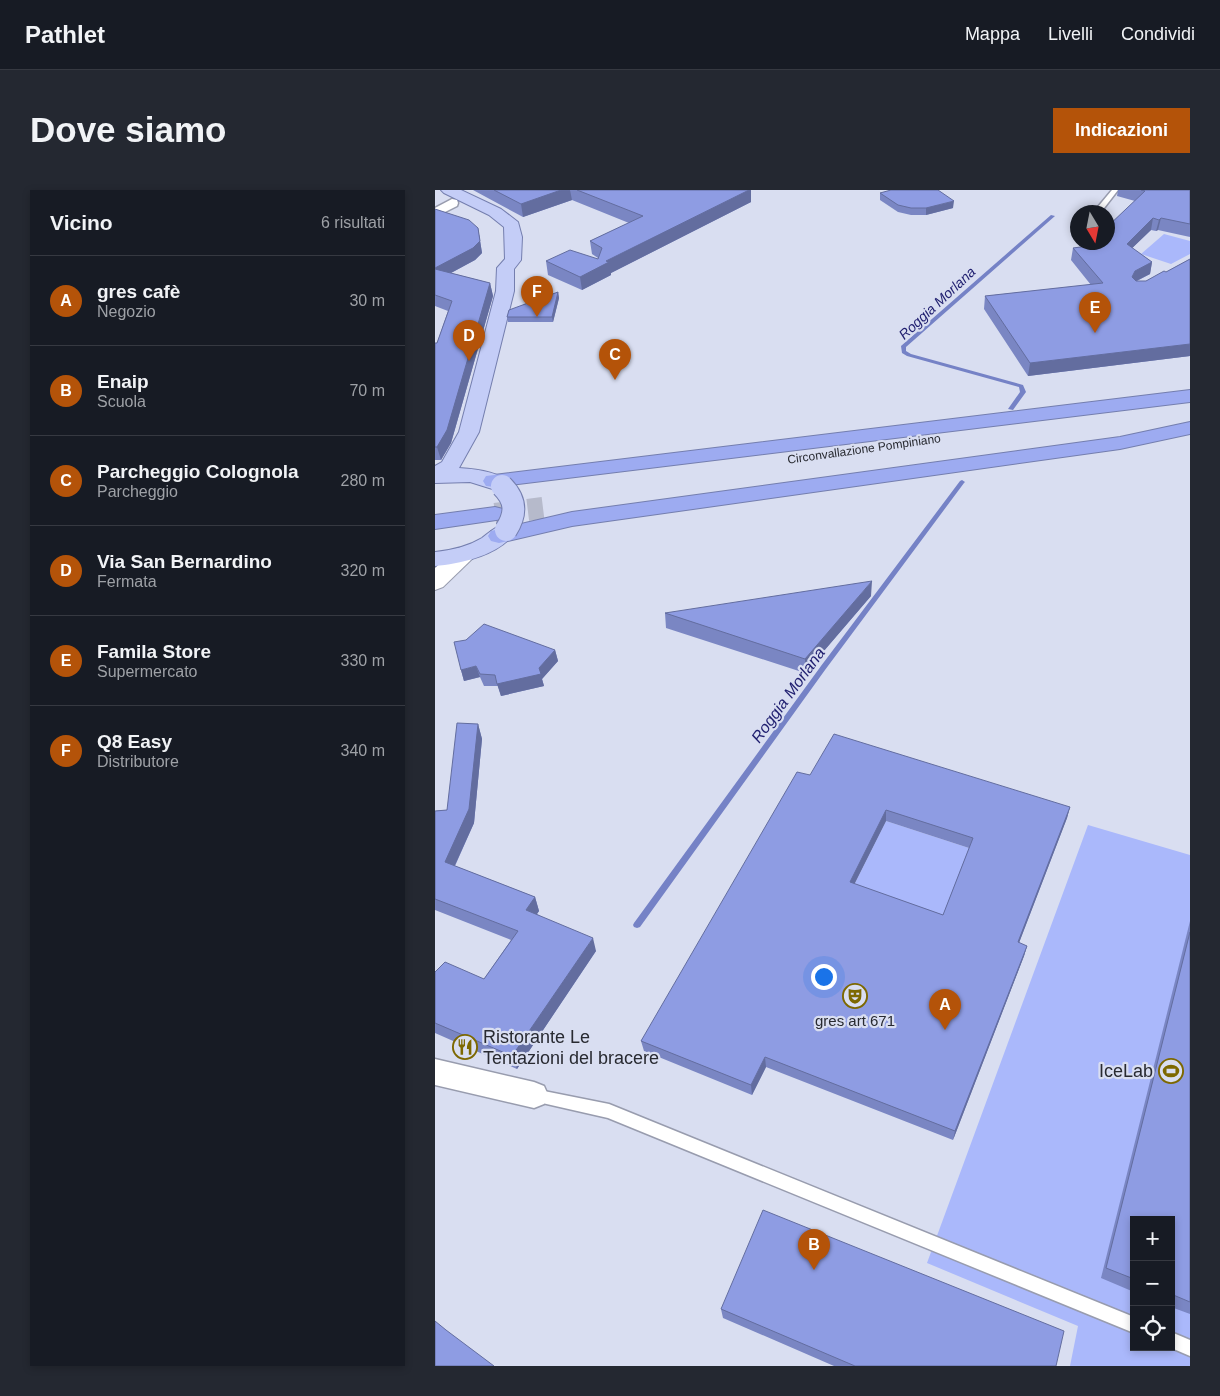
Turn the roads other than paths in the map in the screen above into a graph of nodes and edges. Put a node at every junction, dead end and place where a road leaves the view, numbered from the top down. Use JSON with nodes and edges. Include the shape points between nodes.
{"nodes":[{"id":1,"x":1115,"y":190,"type":"edge"},
{"id":2,"x":435,"y":194,"type":"edge"},
{"id":3,"x":451,"y":197,"type":"edge"},
{"id":4,"x":1102,"y":205,"type":"edge"},
{"id":5,"x":435,"y":213,"type":"edge"},
{"id":6,"x":506,"y":268,"type":"junction"},
{"id":7,"x":1190,"y":396,"type":"edge"},
{"id":8,"x":1190,"y":405,"type":"edge"},
{"id":9,"x":1190,"y":422,"type":"edge"},
{"id":10,"x":1190,"y":428,"type":"edge"},
{"id":11,"x":469,"y":432,"type":"junction"},
{"id":12,"x":435,"y":476,"type":"edge"},
{"id":13,"x":496,"y":503,"type":"junction"},
{"id":14,"x":441,"y":513,"type":"edge"},
{"id":15,"x":464,"y":554,"type":"junction"},
{"id":16,"x":435,"y":559,"type":"edge"},
{"id":17,"x":435,"y":582,"type":"edge"},
{"id":18,"x":435,"y":1072,"type":"edge"},
{"id":19,"x":534,"y":1095,"type":"joint"},
{"id":20,"x":1130,"y":1323,"type":"edge"},
{"id":21,"x":1175,"y":1342,"type":"edge"},
{"id":22,"x":1190,"y":1348,"type":"edge"}],
"edges":[{"from":1,"to":4,"type":"lane"},
{"from":2,"to":3,"type":"main road"},
{"from":3,"to":5,"type":"street"},
{"from":3,"to":6,"type":"main road","via":[[497,235],[501,260]]},
{"from":3,"to":6,"type":"main road","via":[[495,212],[512,225],[513,260]]},
{"from":6,"to":11,"type":"main road","via":[[505,291]]},
{"from":7,"to":13,"type":"highway"},
{"from":8,"to":9,"type":"highway","name":"Circonvallazione Pompiniano","via":[[540,500]]},
{"from":10,"to":13,"type":"highway","via":[[1120,443],[572,519]]},
{"from":11,"to":12,"type":"main road","via":[[450,466]]},
{"from":11,"to":13,"type":"main road","via":[[470,456]]},
{"from":12,"to":13,"type":"main road","via":[[462,474]]},
{"from":13,"to":14,"type":"highway"},
{"from":13,"to":15,"type":"main road","via":[[489,544]]},
{"from":15,"to":16,"type":"main road"},
{"from":15,"to":17,"type":"main road"},
{"from":18,"to":19,"type":"street"},
{"from":19,"to":20,"type":"lane","via":[[609,1111]]},
{"from":21,"to":22,"type":"lane"}]}
